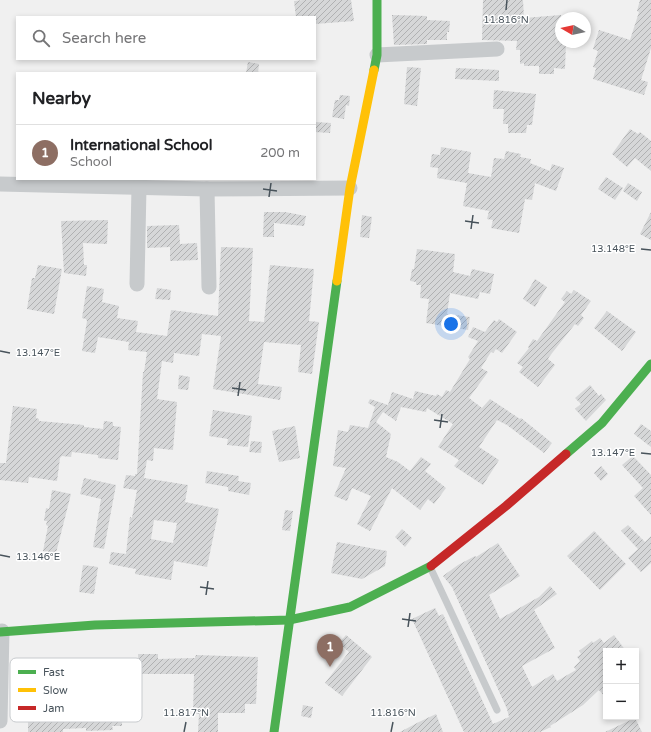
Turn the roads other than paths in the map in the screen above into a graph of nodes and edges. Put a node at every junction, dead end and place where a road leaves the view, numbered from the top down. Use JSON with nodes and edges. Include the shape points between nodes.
{"nodes":[{"id":1,"x":377,"y":0,"type":"edge"},
{"id":2,"x":497,"y":50,"type":"dead end"},
{"id":3,"x":377,"y":55,"type":"junction"},
{"id":4,"x":0,"y":184,"type":"edge"},
{"id":5,"x":139,"y":187,"type":"junction"},
{"id":6,"x":350,"y":188,"type":"junction"},
{"id":7,"x":207,"y":189,"type":"junction"},
{"id":8,"x":136,"y":284,"type":"dead end"},
{"id":9,"x":209,"y":287,"type":"dead end"},
{"id":10,"x":651,"y":364,"type":"edge"},
{"id":11,"x":430,"y":567,"type":"junction"},
{"id":12,"x":289,"y":620,"type":"junction"},
{"id":13,"x":1,"y":632,"type":"edge"},
{"id":14,"x":497,"y":710,"type":"dead end"},
{"id":15,"x":0,"y":721,"type":"edge"},
{"id":16,"x":274,"y":732,"type":"edge"}],
"edges":[{"from":1,"to":3,"type":"street"},
{"from":2,"to":3,"type":"street"},
{"from":3,"to":6,"type":"street"},
{"from":4,"to":5,"type":"street"},
{"from":5,"to":7,"type":"street"},
{"from":5,"to":8,"type":"street"},
{"from":6,"to":7,"type":"street"},
{"from":6,"to":12,"type":"street"},
{"from":7,"to":9,"type":"street"},
{"from":10,"to":11,"type":"street","via":[[602,423],[506,506]]},
{"from":11,"to":12,"type":"street","via":[[350,607]]},
{"from":11,"to":14,"type":"lane"},
{"from":12,"to":13,"type":"street","via":[[198,620]]},
{"from":12,"to":16,"type":"street"},
{"from":13,"to":15,"type":"street"}]}
